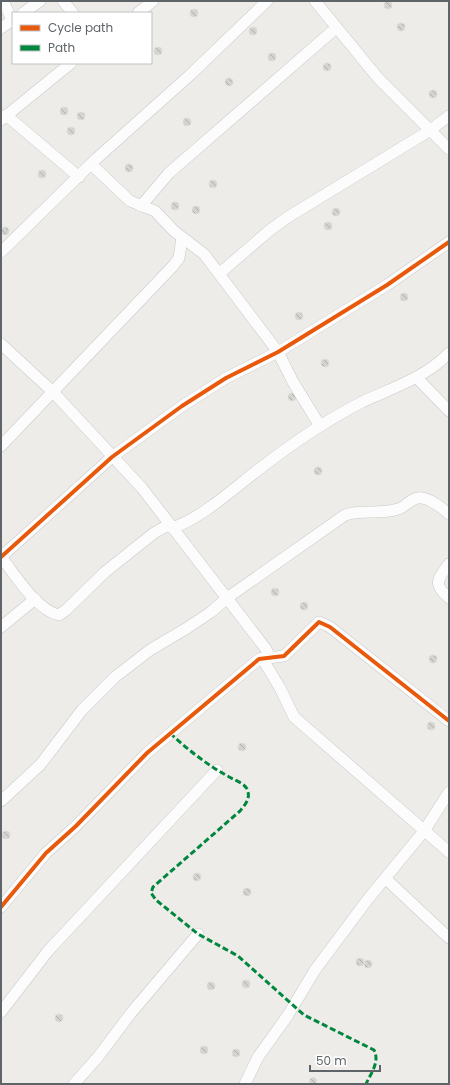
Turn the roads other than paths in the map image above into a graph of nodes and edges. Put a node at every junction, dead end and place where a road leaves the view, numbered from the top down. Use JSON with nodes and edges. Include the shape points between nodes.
{"nodes":[{"id":1,"x":3,"y":1,"type":"edge"},
{"id":2,"x":40,"y":1,"type":"edge"},
{"id":3,"x":63,"y":1,"type":"edge"},
{"id":4,"x":153,"y":1,"type":"edge"},
{"id":5,"x":267,"y":1,"type":"edge"},
{"id":6,"x":315,"y":1,"type":"edge"},
{"id":7,"x":24,"y":12,"type":"edge"},
{"id":8,"x":72,"y":12,"type":"edge"},
{"id":9,"x":139,"y":12,"type":"edge"},
{"id":10,"x":12,"y":18,"type":"edge"},
{"id":11,"x":12,"y":21,"type":"edge"},
{"id":12,"x":1,"y":28,"type":"edge"},
{"id":13,"x":336,"y":28,"type":"junction"},
{"id":14,"x":70,"y":64,"type":"edge"},
{"id":15,"x":449,"y":116,"type":"edge"},
{"id":16,"x":3,"y":117,"type":"edge"},
{"id":17,"x":429,"y":131,"type":"junction"},
{"id":18,"x":449,"y":149,"type":"edge"},
{"id":19,"x":91,"y":164,"type":"junction"},
{"id":20,"x":79,"y":177,"type":"junction"},
{"id":21,"x":141,"y":206,"type":"junction"},
{"id":22,"x":182,"y":238,"type":"junction"},
{"id":23,"x":449,"y":242,"type":"edge"},
{"id":24,"x":1,"y":252,"type":"edge"},
{"id":25,"x":220,"y":273,"type":"junction"},
{"id":26,"x":1,"y":344,"type":"edge"},
{"id":27,"x":278,"y":352,"type":"junction"},
{"id":28,"x":449,"y":353,"type":"edge"},
{"id":29,"x":417,"y":378,"type":"junction"},
{"id":30,"x":53,"y":392,"type":"junction"},
{"id":31,"x":449,"y":411,"type":"edge"},
{"id":32,"x":320,"y":426,"type":"junction"},
{"id":33,"x":1,"y":446,"type":"edge"},
{"id":34,"x":112,"y":457,"type":"junction"},
{"id":35,"x":449,"y":514,"type":"edge"},
{"id":36,"x":171,"y":526,"type":"junction"},
{"id":37,"x":1,"y":557,"type":"edge"},
{"id":38,"x":449,"y":564,"type":"edge"},
{"id":39,"x":226,"y":598,"type":"junction"},
{"id":40,"x":449,"y":598,"type":"edge"},
{"id":41,"x":35,"y":599,"type":"junction"},
{"id":42,"x":1,"y":627,"type":"edge"},
{"id":43,"x":266,"y":658,"type":"junction"},
{"id":44,"x":449,"y":721,"type":"edge"},
{"id":45,"x":217,"y":770,"type":"dead end"},
{"id":46,"x":449,"y":792,"type":"edge"},
{"id":47,"x":1,"y":800,"type":"edge"},
{"id":48,"x":424,"y":831,"type":"junction"},
{"id":49,"x":449,"y":852,"type":"edge"},
{"id":50,"x":385,"y":878,"type":"junction"},
{"id":51,"x":1,"y":907,"type":"edge"},
{"id":52,"x":198,"y":934,"type":"dead end"},
{"id":53,"x":449,"y":938,"type":"edge"},
{"id":54,"x":1,"y":1012,"type":"edge"},
{"id":55,"x":74,"y":1084,"type":"edge"},
{"id":56,"x":245,"y":1084,"type":"edge"}],
"edges":[{"from":1,"to":10,"type":"street"},
{"from":2,"to":7,"type":"street"},
{"from":3,"to":8,"type":"street"},
{"from":4,"to":9,"type":"street"},
{"from":5,"to":19,"type":"street"},
{"from":6,"to":13,"type":"street"},
{"from":11,"to":12,"type":"street"},
{"from":13,"to":17,"type":"street","via":[[378,78]]},
{"from":13,"to":21,"type":"street","via":[[169,173]]},
{"from":14,"to":16,"type":"street"},
{"from":15,"to":17,"type":"street"},
{"from":16,"to":20,"type":"street"},
{"from":17,"to":18,"type":"street"},
{"from":17,"to":25,"type":"street","via":[[288,217]]},
{"from":19,"to":20,"type":"street"},
{"from":19,"to":21,"type":"street","via":[[130,202]]},
{"from":20,"to":24,"type":"street"},
{"from":21,"to":22,"type":"street","via":[[155,211]]},
{"from":22,"to":25,"type":"street","via":[[204,254]]},
{"from":22,"to":30,"type":"street","via":[[180,258]]},
{"from":23,"to":27,"type":"street","via":[[387,285]]},
{"from":25,"to":27,"type":"street"},
{"from":26,"to":30,"type":"street"},
{"from":27,"to":32,"type":"street","via":[[292,382]]},
{"from":27,"to":34,"type":"street","via":[[226,378],[182,406]]},
{"from":28,"to":29,"type":"street"},
{"from":29,"to":31,"type":"street"},
{"from":29,"to":32,"type":"street"},
{"from":30,"to":33,"type":"street"},
{"from":30,"to":34,"type":"street"},
{"from":32,"to":36,"type":"street","via":[[207,509]]},
{"from":34,"to":36,"type":"street","via":[[142,488]]},
{"from":34,"to":37,"type":"street"},
{"from":35,"to":39,"type":"street","via":[[420,497],[400,509],[345,515]]},
{"from":36,"to":39,"type":"street"},
{"from":36,"to":41,"type":"street","via":[[154,533],[105,572],[59,615]]},
{"from":37,"to":41,"type":"street"},
{"from":38,"to":40,"type":"street","via":[[439,577],[438,584]]},
{"from":39,"to":43,"type":"street","via":[[266,649]]},
{"from":39,"to":47,"type":"street","via":[[211,612],[150,650],[115,677],[82,710],[40,765]]},
{"from":41,"to":42,"type":"street"},
{"from":43,"to":44,"type":"street","via":[[284,656],[312,628],[322,622]]},
{"from":43,"to":48,"type":"street","via":[[294,717]]},
{"from":43,"to":51,"type":"street","via":[[254,663],[147,754],[46,853]]},
{"from":45,"to":54,"type":"street","via":[[53,945]]},
{"from":46,"to":48,"type":"street"},
{"from":48,"to":49,"type":"street"},
{"from":48,"to":50,"type":"street"},
{"from":50,"to":53,"type":"street"},
{"from":50,"to":56,"type":"street","via":[[315,970],[288,1015],[258,1057]]},
{"from":52,"to":55,"type":"street","via":[[130,1013],[98,1057]]}]}
